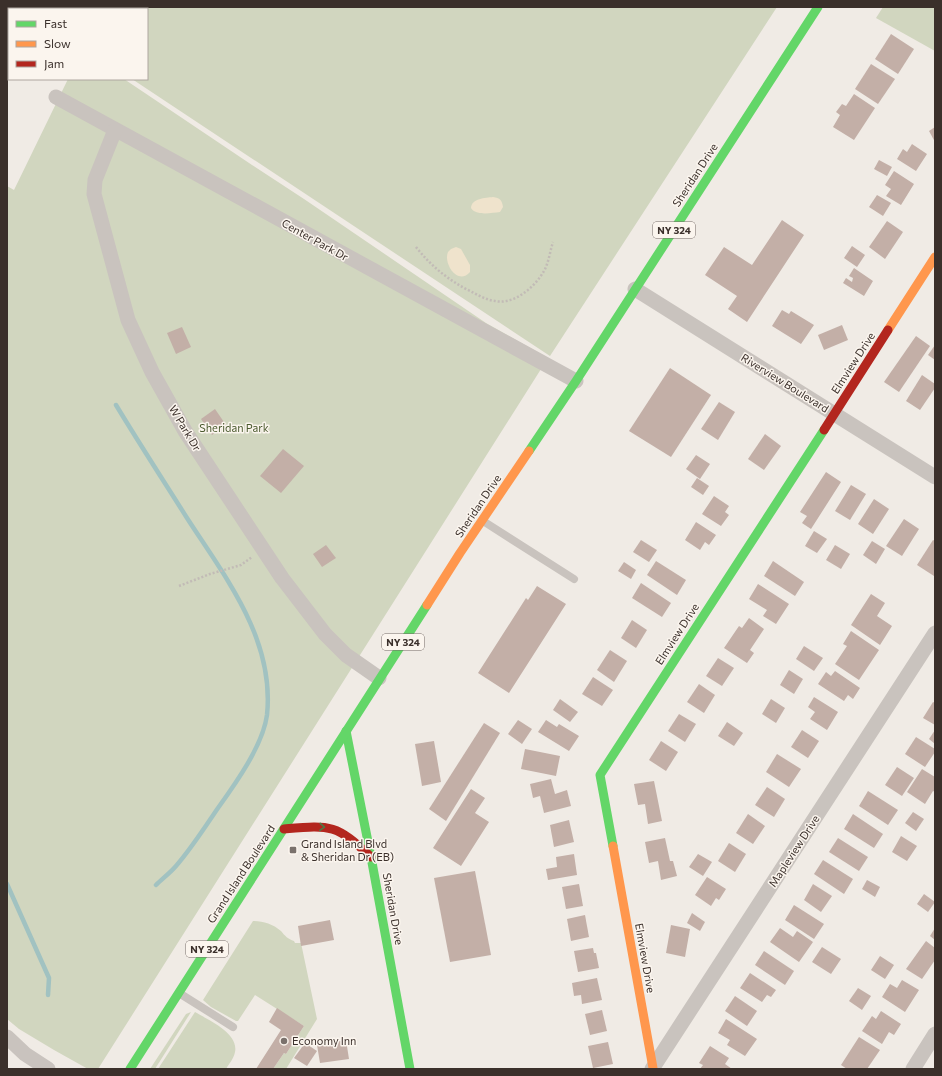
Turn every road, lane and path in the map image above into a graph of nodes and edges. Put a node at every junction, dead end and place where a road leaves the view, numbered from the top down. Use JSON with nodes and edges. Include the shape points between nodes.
{"nodes":[{"id":1,"x":818,"y":7,"type":"edge"},
{"id":2,"x":56,"y":97,"type":"dead end"},
{"id":3,"x":115,"y":130,"type":"junction"},
{"id":4,"x":553,"y":242,"type":"dead end"},
{"id":5,"x":416,"y":247,"type":"dead end"},
{"id":6,"x":935,"y":257,"type":"edge"},
{"id":7,"x":635,"y":289,"type":"junction"},
{"id":8,"x":576,"y":381,"type":"junction"},
{"id":9,"x":834,"y":414,"type":"junction"},
{"id":10,"x":935,"y":477,"type":"edge"},
{"id":11,"x":482,"y":521,"type":"junction"},
{"id":12,"x":236,"y":567,"type":"dead end"},
{"id":13,"x":574,"y":579,"type":"dead end"},
{"id":14,"x":178,"y":586,"type":"dead end"},
{"id":15,"x":935,"y":633,"type":"edge"},
{"id":16,"x":380,"y":678,"type":"junction"},
{"id":17,"x":346,"y":731,"type":"junction"},
{"id":18,"x":284,"y":829,"type":"junction"},
{"id":19,"x":371,"y":857,"type":"junction"},
{"id":20,"x":179,"y":993,"type":"junction"},
{"id":21,"x":233,"y":1027,"type":"dead end"},
{"id":22,"x":935,"y":1034,"type":"edge"},
{"id":23,"x":7,"y":1037,"type":"edge"},
{"id":24,"x":653,"y":1068,"type":"edge"},
{"id":25,"x":48,"y":1069,"type":"edge"},
{"id":26,"x":130,"y":1069,"type":"edge"},
{"id":27,"x":410,"y":1069,"type":"edge"},
{"id":28,"x":913,"y":1069,"type":"edge"}],
"edges":[{"from":1,"to":7,"type":"main road","name":"Sheridan Drive","number":"NY 324"},
{"from":2,"to":3,"type":"street","name":"Center Park Dr"},
{"from":3,"to":8,"type":"street","name":"Center Park Dr"},
{"from":3,"to":16,"type":"street","name":"W Park Dr","via":[[95,180],[94,194],[128,320],[152,372],[185,431],[282,578],[325,634],[346,655]]},
{"from":4,"to":5,"type":"path","via":[[544,271],[531,288],[504,302],[495,302],[456,284],[426,260]]},
{"from":6,"to":9,"type":"main road","name":"Elmview Drive"},
{"from":7,"to":8,"type":"main road","name":"Sheridan Drive","number":"NY 324"},
{"from":7,"to":9,"type":"street","name":"Riverview Boulevard"},
{"from":8,"to":11,"type":"main road","name":"Sheridan Drive","number":"NY 324"},
{"from":9,"to":10,"type":"street","name":"Riverview Boulevard"},
{"from":9,"to":24,"type":"main road","name":"Elmview Drive","via":[[600,774]]},
{"from":11,"to":13,"type":"lane"},
{"from":11,"to":16,"type":"main road","name":"Sheridan Drive","number":"NY 324"},
{"from":12,"to":14,"type":"path"},
{"from":15,"to":24,"type":"street","name":"Mapleview Drive"},
{"from":16,"to":17,"type":"main road","name":"Sheridan Drive","number":"NY 324"},
{"from":17,"to":18,"type":"main road","name":"Grand Island Boulevard","number":"NY 324"},
{"from":17,"to":19,"type":"main road","name":"Sheridan Drive"},
{"from":18,"to":19,"type":"main road","one_way":true,"via":[[328,826],[349,837]]},
{"from":18,"to":20,"type":"main road","name":"Grand Island Boulevard","number":"NY 324"},
{"from":19,"to":27,"type":"main road","name":"Sheridan Drive"},
{"from":20,"to":21,"type":"lane"},
{"from":20,"to":26,"type":"main road","name":"Grand Island Boulevard","number":"NY 324"},
{"from":22,"to":28,"type":"street"},
{"from":23,"to":25,"type":"street","via":[[25,1054]]}]}
